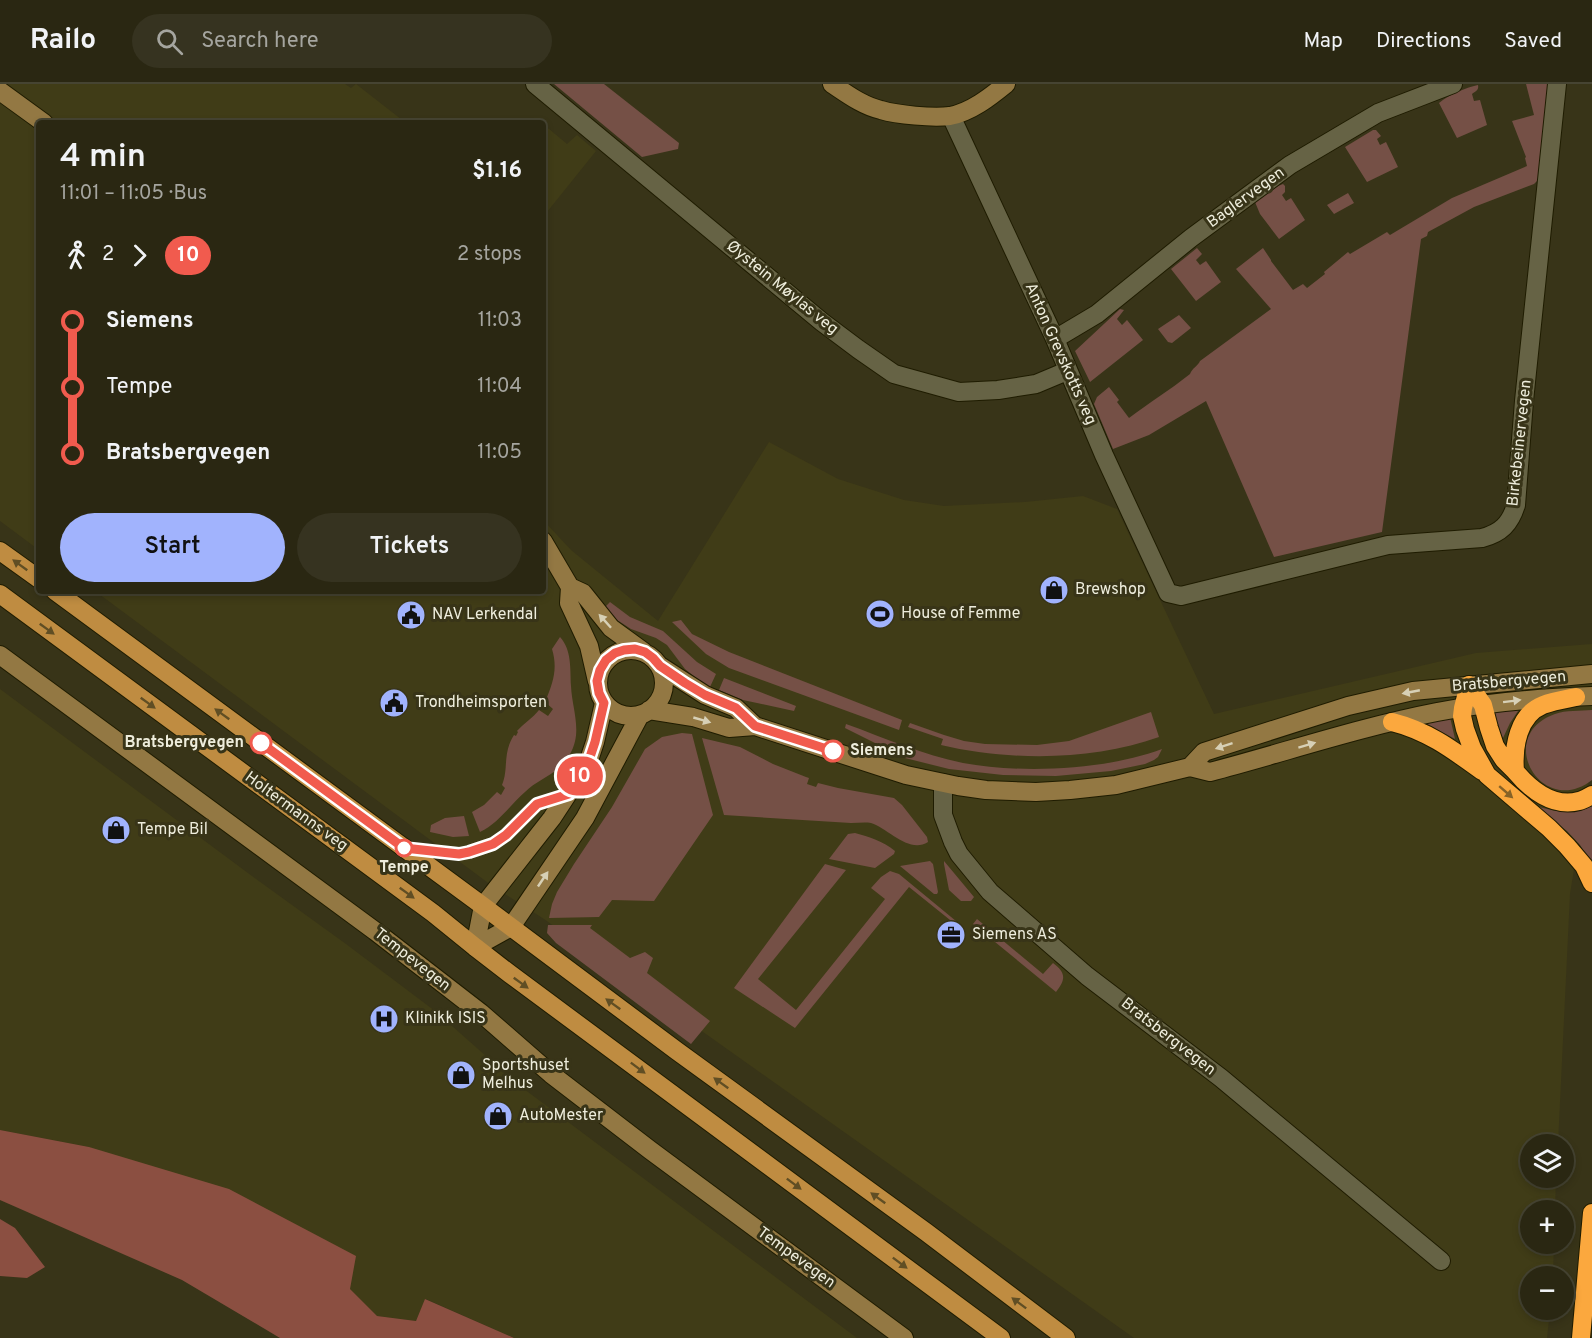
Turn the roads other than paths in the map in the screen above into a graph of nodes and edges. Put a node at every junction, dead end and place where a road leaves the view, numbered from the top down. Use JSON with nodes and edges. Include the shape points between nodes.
{"nodes":[{"id":1,"x":535,"y":84,"type":"edge"},
{"id":2,"x":832,"y":84,"type":"edge"},
{"id":3,"x":1006,"y":84,"type":"edge"},
{"id":4,"x":1454,"y":84,"type":"edge"},
{"id":5,"x":1557,"y":84,"type":"edge"},
{"id":6,"x":0,"y":91,"type":"edge"},
{"id":7,"x":951,"y":116,"type":"junction"},
{"id":8,"x":40,"y":120,"type":"edge"},
{"id":9,"x":1055,"y":339,"type":"junction"},
{"id":10,"x":1067,"y":371,"type":"junction"},
{"id":11,"x":546,"y":546,"type":"edge"},
{"id":12,"x":0,"y":550,"type":"edge"},
{"id":13,"x":36,"y":577,"type":"edge"},
{"id":14,"x":570,"y":587,"type":"junction"},
{"id":15,"x":1168,"y":593,"type":"joint"},
{"id":16,"x":0,"y":594,"type":"edge"},
{"id":17,"x":59,"y":594,"type":"edge"},
{"id":18,"x":645,"y":652,"type":"junction"},
{"id":19,"x":0,"y":655,"type":"edge"},
{"id":20,"x":660,"y":666,"type":"junction"},
{"id":21,"x":1592,"y":674,"type":"edge"},
{"id":22,"x":597,"y":681,"type":"junction"},
{"id":23,"x":1469,"y":685,"type":"junction"},
{"id":24,"x":1584,"y":696,"type":"edge"},
{"id":25,"x":604,"y":703,"type":"junction"},
{"id":26,"x":1484,"y":705,"type":"junction"},
{"id":27,"x":1463,"y":708,"type":"junction"},
{"id":28,"x":645,"y":713,"type":"junction"},
{"id":29,"x":1392,"y":722,"type":"junction"},
{"id":30,"x":755,"y":726,"type":"junction"},
{"id":31,"x":1190,"y":767,"type":"junction"},
{"id":32,"x":1515,"y":771,"type":"junction"},
{"id":33,"x":1487,"y":775,"type":"junction"},
{"id":34,"x":943,"y":783,"type":"junction"},
{"id":35,"x":1592,"y":795,"type":"edge"},
{"id":36,"x":1592,"y":884,"type":"edge"},
{"id":37,"x":483,"y":906,"type":"junction"},
{"id":38,"x":511,"y":927,"type":"junction"},
{"id":39,"x":475,"y":947,"type":"junction"},
{"id":40,"x":1592,"y":1213,"type":"edge"},
{"id":41,"x":1441,"y":1261,"type":"dead end"},
{"id":42,"x":904,"y":1338,"type":"edge"},
{"id":43,"x":1001,"y":1338,"type":"edge"},
{"id":44,"x":1066,"y":1338,"type":"edge"},
{"id":45,"x":1581,"y":1338,"type":"edge"}],
"edges":[{"from":1,"to":10,"type":"street","name":"Øystein Møylas veg","via":[[822,322],[894,374],[959,392],[1036,384]]},
{"from":2,"to":7,"type":"main road","via":[[880,110]]},
{"from":3,"to":7,"type":"main road","via":[[971,108]]},
{"from":4,"to":9,"type":"street","name":"Baglervegen","via":[[1378,113],[1290,165],[1097,314]]},
{"from":5,"to":15,"type":"street","name":"Birkebeinervegen","via":[[1516,505],[1510,519],[1494,535],[1482,538],[1388,545],[1181,596]]},
{"from":6,"to":8,"type":"main road"},
{"from":7,"to":9,"type":"street","name":"Anton Grevskotts veg"},
{"from":9,"to":10,"type":"street","name":"Anton Grevskotts veg"},
{"from":10,"to":15,"type":"street","name":"Anton Grevskotts veg"},
{"from":11,"to":14,"type":"main road"},
{"from":13,"to":12,"type":"main road","one_way":true},
{"from":18,"to":14,"type":"main road","one_way":true,"via":[[611,628],[583,594]]},
{"from":14,"to":22,"type":"main road","via":[[569,603],[589,646]]},
{"from":16,"to":39,"type":"main road","name":"Holtermanns veg","one_way":true},
{"from":37,"to":17,"type":"main road","one_way":true},
{"from":18,"to":20,"type":"main road"},
{"from":18,"to":22,"type":"main road","via":[[635,649],[615,653],[606,660]]},
{"from":19,"to":42,"type":"main road","name":"Tempevegen","via":[[375,932],[481,1013],[551,1074]]},
{"from":20,"to":28,"type":"main road","via":[[662,695]]},
{"from":20,"to":30,"type":"main road","name":"Bratsbergvegen","via":[[705,695],[736,708]]},
{"from":21,"to":23,"type":"main road","name":"Bratsbergvegen"},
{"from":22,"to":25,"type":"main road"},
{"from":23,"to":26,"type":"highway"},
{"from":23,"to":27,"type":"highway"},
{"from":23,"to":31,"type":"main road","name":"Bratsbergvegen","one_way":true,"via":[[1413,691],[1348,706],[1204,752]]},
{"from":26,"to":24,"type":"main road","name":"Bratsbergvegen","one_way":true},
{"from":24,"to":32,"type":"highway","via":[[1542,705],[1533,711],[1515,745]]},
{"from":25,"to":28,"type":"main road","via":[[620,714]]},
{"from":25,"to":37,"type":"main road","via":[[588,763],[552,818]]},
{"from":26,"to":27,"type":"main road","name":"Bratsbergvegen"},
{"from":26,"to":32,"type":"highway","via":[[1495,746]]},
{"from":27,"to":29,"type":"main road","name":"Bratsbergvegen"},
{"from":27,"to":33,"type":"highway","via":[[1465,729]]},
{"from":28,"to":30,"type":"main road","name":"Bratsbergvegen","one_way":true,"via":[[693,717],[729,728]]},
{"from":38,"to":28,"type":"main road","one_way":true,"via":[[585,818]]},
{"from":31,"to":29,"type":"main road","name":"Bratsbergvegen","one_way":true,"via":[[1210,772]]},
{"from":29,"to":33,"type":"highway","via":[[1439,741]]},
{"from":30,"to":34,"type":"main road","name":"Bratsbergvegen","via":[[906,775]]},
{"from":31,"to":34,"type":"main road","name":"Bratsbergvegen","via":[[1116,785],[1070,790],[986,790]]},
{"from":32,"to":35,"type":"highway","via":[[1532,789],[1554,800],[1579,801]]},
{"from":33,"to":36,"type":"highway","one_way":true,"via":[[1568,846]]},
{"from":34,"to":41,"type":"street","name":"Bratsbergvegen","via":[[943,815],[953,842],[990,892],[1087,976],[1221,1078]]},
{"from":37,"to":38,"type":"main road"},
{"from":37,"to":39,"type":"main road"},
{"from":38,"to":39,"type":"main road"},
{"from":44,"to":38,"type":"main road","one_way":true},
{"from":39,"to":43,"type":"main road","name":"Holtermanns veg","one_way":true},
{"from":40,"to":45,"type":"highway"}]}
